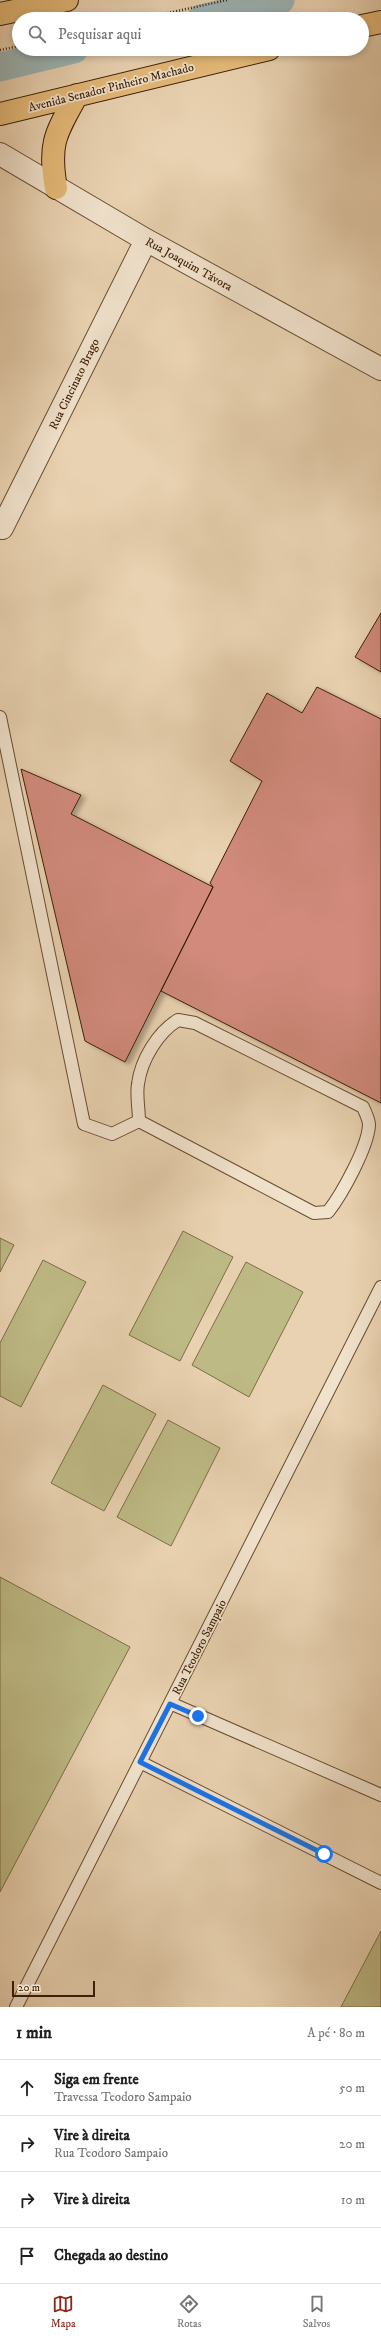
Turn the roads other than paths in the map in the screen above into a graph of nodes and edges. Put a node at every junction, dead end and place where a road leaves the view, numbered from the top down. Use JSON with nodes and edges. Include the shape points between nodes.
{"nodes":[{"id":1,"x":67,"y":0,"type":"edge"},
{"id":2,"x":0,"y":14,"type":"edge"},
{"id":3,"x":381,"y":22,"type":"edge"},
{"id":4,"x":369,"y":25,"type":"edge"},
{"id":5,"x":240,"y":56,"type":"edge"},
{"id":6,"x":77,"y":95,"type":"junction"},
{"id":7,"x":0,"y":114,"type":"edge"},
{"id":8,"x":0,"y":154,"type":"edge"},
{"id":9,"x":56,"y":188,"type":"junction"},
{"id":10,"x":146,"y":240,"type":"junction"},
{"id":11,"x":381,"y":369,"type":"edge"},
{"id":12,"x":1,"y":531,"type":"edge"},
{"id":13,"x":0,"y":717,"type":"edge"},
{"id":14,"x":139,"y":1121,"type":"junction"},
{"id":15,"x":381,"y":1287,"type":"edge"},
{"id":16,"x":170,"y":1704,"type":"junction"},
{"id":17,"x":140,"y":1762,"type":"junction"},
{"id":18,"x":381,"y":1795,"type":"edge"},
{"id":19,"x":381,"y":1883,"type":"edge"},
{"id":20,"x":16,"y":2007,"type":"edge"}],
"edges":[{"from":1,"to":2,"type":"main road"},
{"from":3,"to":4,"type":"main road"},
{"from":5,"to":6,"type":"main road","name":"Avenida Senador Pinheiro Machado"},
{"from":6,"to":7,"type":"main road","name":"Avenida Senador Pinheiro Machado"},
{"from":6,"to":9,"type":"main road","via":[[58,129],[53,145],[51,163]]},
{"from":8,"to":9,"type":"street","name":"Rua Joaquim Távora"},
{"from":9,"to":10,"type":"street","name":"Rua Joaquim Távora"},
{"from":10,"to":11,"type":"street","name":"Rua Joaquim Távora"},
{"from":10,"to":12,"type":"street","name":"Rua Cincinato Brago"},
{"from":13,"to":14,"type":"lane","via":[[84,1124],[112,1134]]},
{"from":14,"to":14,"type":"lane","via":[[138,1084],[146,1059],[166,1027],[178,1020],[195,1023],[363,1107],[370,1123],[366,1141],[338,1199],[328,1212],[314,1213]]},
{"from":15,"to":16,"type":"lane","name":"Rua Teodoro Sampaio"},
{"from":16,"to":17,"type":"lane","name":"Rua Teodoro Sampaio"},
{"from":16,"to":18,"type":"lane"},
{"from":17,"to":19,"type":"lane"},
{"from":17,"to":20,"type":"lane","name":"Rua Teodoro Sampaio"}]}
